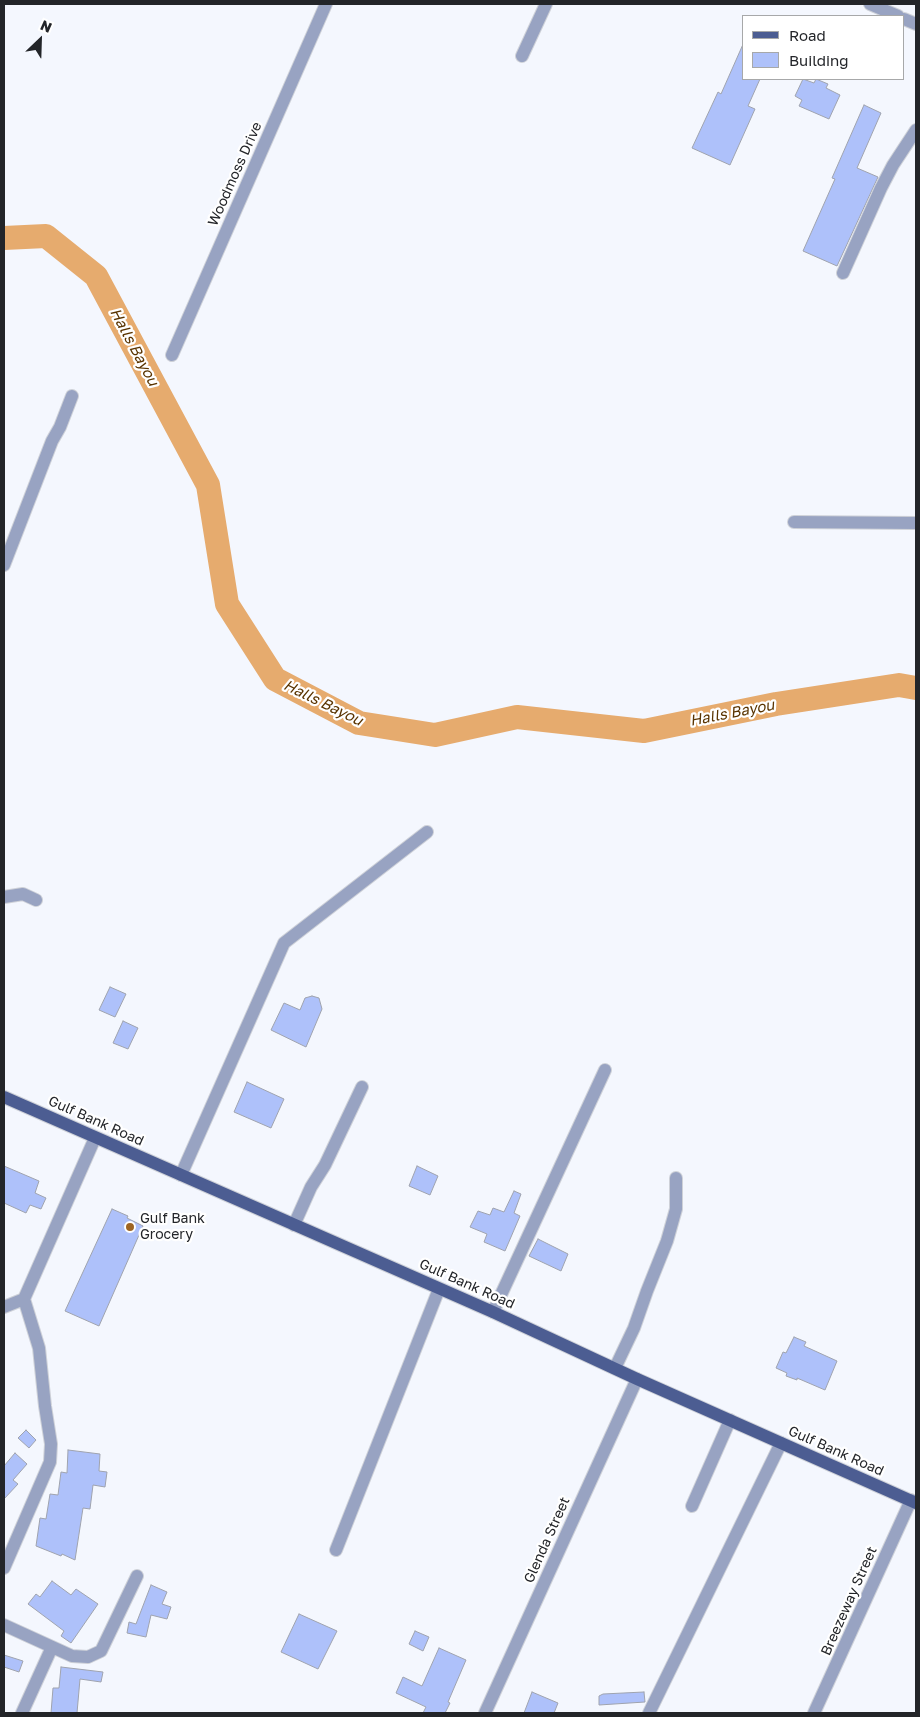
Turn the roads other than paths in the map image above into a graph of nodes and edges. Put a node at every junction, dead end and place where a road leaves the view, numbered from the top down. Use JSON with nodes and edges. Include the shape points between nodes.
{"nodes":[{"id":1,"x":326,"y":4,"type":"edge"},
{"id":2,"x":546,"y":4,"type":"edge"},
{"id":3,"x":870,"y":4,"type":"edge"},
{"id":4,"x":896,"y":15,"type":"edge"},
{"id":5,"x":522,"y":56,"type":"dead end"},
{"id":6,"x":916,"y":130,"type":"edge"},
{"id":7,"x":843,"y":273,"type":"dead end"},
{"id":8,"x":172,"y":355,"type":"dead end"},
{"id":9,"x":72,"y":396,"type":"dead end"},
{"id":10,"x":794,"y":522,"type":"dead end"},
{"id":11,"x":916,"y":523,"type":"edge"},
{"id":12,"x":4,"y":565,"type":"edge"},
{"id":13,"x":427,"y":832,"type":"dead end"},
{"id":14,"x":4,"y":897,"type":"edge"},
{"id":15,"x":36,"y":900,"type":"dead end"},
{"id":16,"x":604,"y":1070,"type":"dead end"},
{"id":17,"x":362,"y":1087,"type":"dead end"},
{"id":18,"x":4,"y":1097,"type":"edge"},
{"id":19,"x":96,"y":1138,"type":"junction"},
{"id":20,"x":181,"y":1175,"type":"junction"},
{"id":21,"x":676,"y":1178,"type":"dead end"},
{"id":22,"x":294,"y":1225,"type":"junction"},
{"id":23,"x":439,"y":1288,"type":"junction"},
{"id":24,"x":24,"y":1299,"type":"junction"},
{"id":25,"x":4,"y":1307,"type":"edge"},
{"id":26,"x":493,"y":1312,"type":"junction"},
{"id":27,"x":615,"y":1368,"type":"junction"},
{"id":28,"x":637,"y":1379,"type":"junction"},
{"id":29,"x":730,"y":1420,"type":"junction"},
{"id":30,"x":781,"y":1443,"type":"junction"},
{"id":31,"x":914,"y":1501,"type":"edge"},
{"id":32,"x":692,"y":1506,"type":"dead end"},
{"id":33,"x":336,"y":1550,"type":"dead end"},
{"id":34,"x":4,"y":1568,"type":"edge"},
{"id":35,"x":137,"y":1576,"type":"dead end"},
{"id":36,"x":4,"y":1625,"type":"edge"},
{"id":37,"x":52,"y":1647,"type":"junction"},
{"id":38,"x":22,"y":1713,"type":"edge"},
{"id":39,"x":485,"y":1713,"type":"edge"},
{"id":40,"x":649,"y":1713,"type":"edge"},
{"id":41,"x":814,"y":1713,"type":"edge"}],
"edges":[{"from":1,"to":8,"type":"street","name":"Woodmoss Drive"},
{"from":2,"to":5,"type":"street"},
{"from":3,"to":4,"type":"street"},
{"from":6,"to":7,"type":"street","via":[[881,188]]},
{"from":9,"to":12,"type":"street"},
{"from":10,"to":11,"type":"street"},
{"from":13,"to":20,"type":"street","via":[[284,943]]},
{"from":14,"to":15,"type":"street","via":[[23,894]]},
{"from":16,"to":26,"type":"street"},
{"from":17,"to":22,"type":"street"},
{"from":18,"to":19,"type":"main road","name":"Gulf Bank Road"},
{"from":19,"to":20,"type":"main road","name":"Gulf Bank Road"},
{"from":19,"to":24,"type":"street"},
{"from":20,"to":22,"type":"main road","name":"Gulf Bank Road"},
{"from":21,"to":27,"type":"street","via":[[676,1209],[667,1241]]},
{"from":22,"to":23,"type":"main road","name":"Gulf Bank Road"},
{"from":23,"to":26,"type":"main road","name":"Gulf Bank Road"},
{"from":23,"to":33,"type":"street"},
{"from":24,"to":25,"type":"street"},
{"from":24,"to":34,"type":"street","via":[[39,1348],[51,1444],[50,1462]]},
{"from":26,"to":27,"type":"main road","name":"Gulf Bank Road"},
{"from":27,"to":28,"type":"main road","name":"Gulf Bank Road"},
{"from":28,"to":29,"type":"main road","name":"Gulf Bank Road"},
{"from":28,"to":39,"type":"street","name":"Glenda Street"},
{"from":29,"to":30,"type":"main road","name":"Gulf Bank Road"},
{"from":29,"to":32,"type":"street"},
{"from":30,"to":31,"type":"main road","name":"Gulf Bank Road"},
{"from":30,"to":40,"type":"street"},
{"from":31,"to":41,"type":"street","name":"Breezeway Street"},
{"from":35,"to":37,"type":"street","via":[[101,1651],[88,1657],[72,1656]]},
{"from":36,"to":37,"type":"street"},
{"from":37,"to":38,"type":"street"}]}
